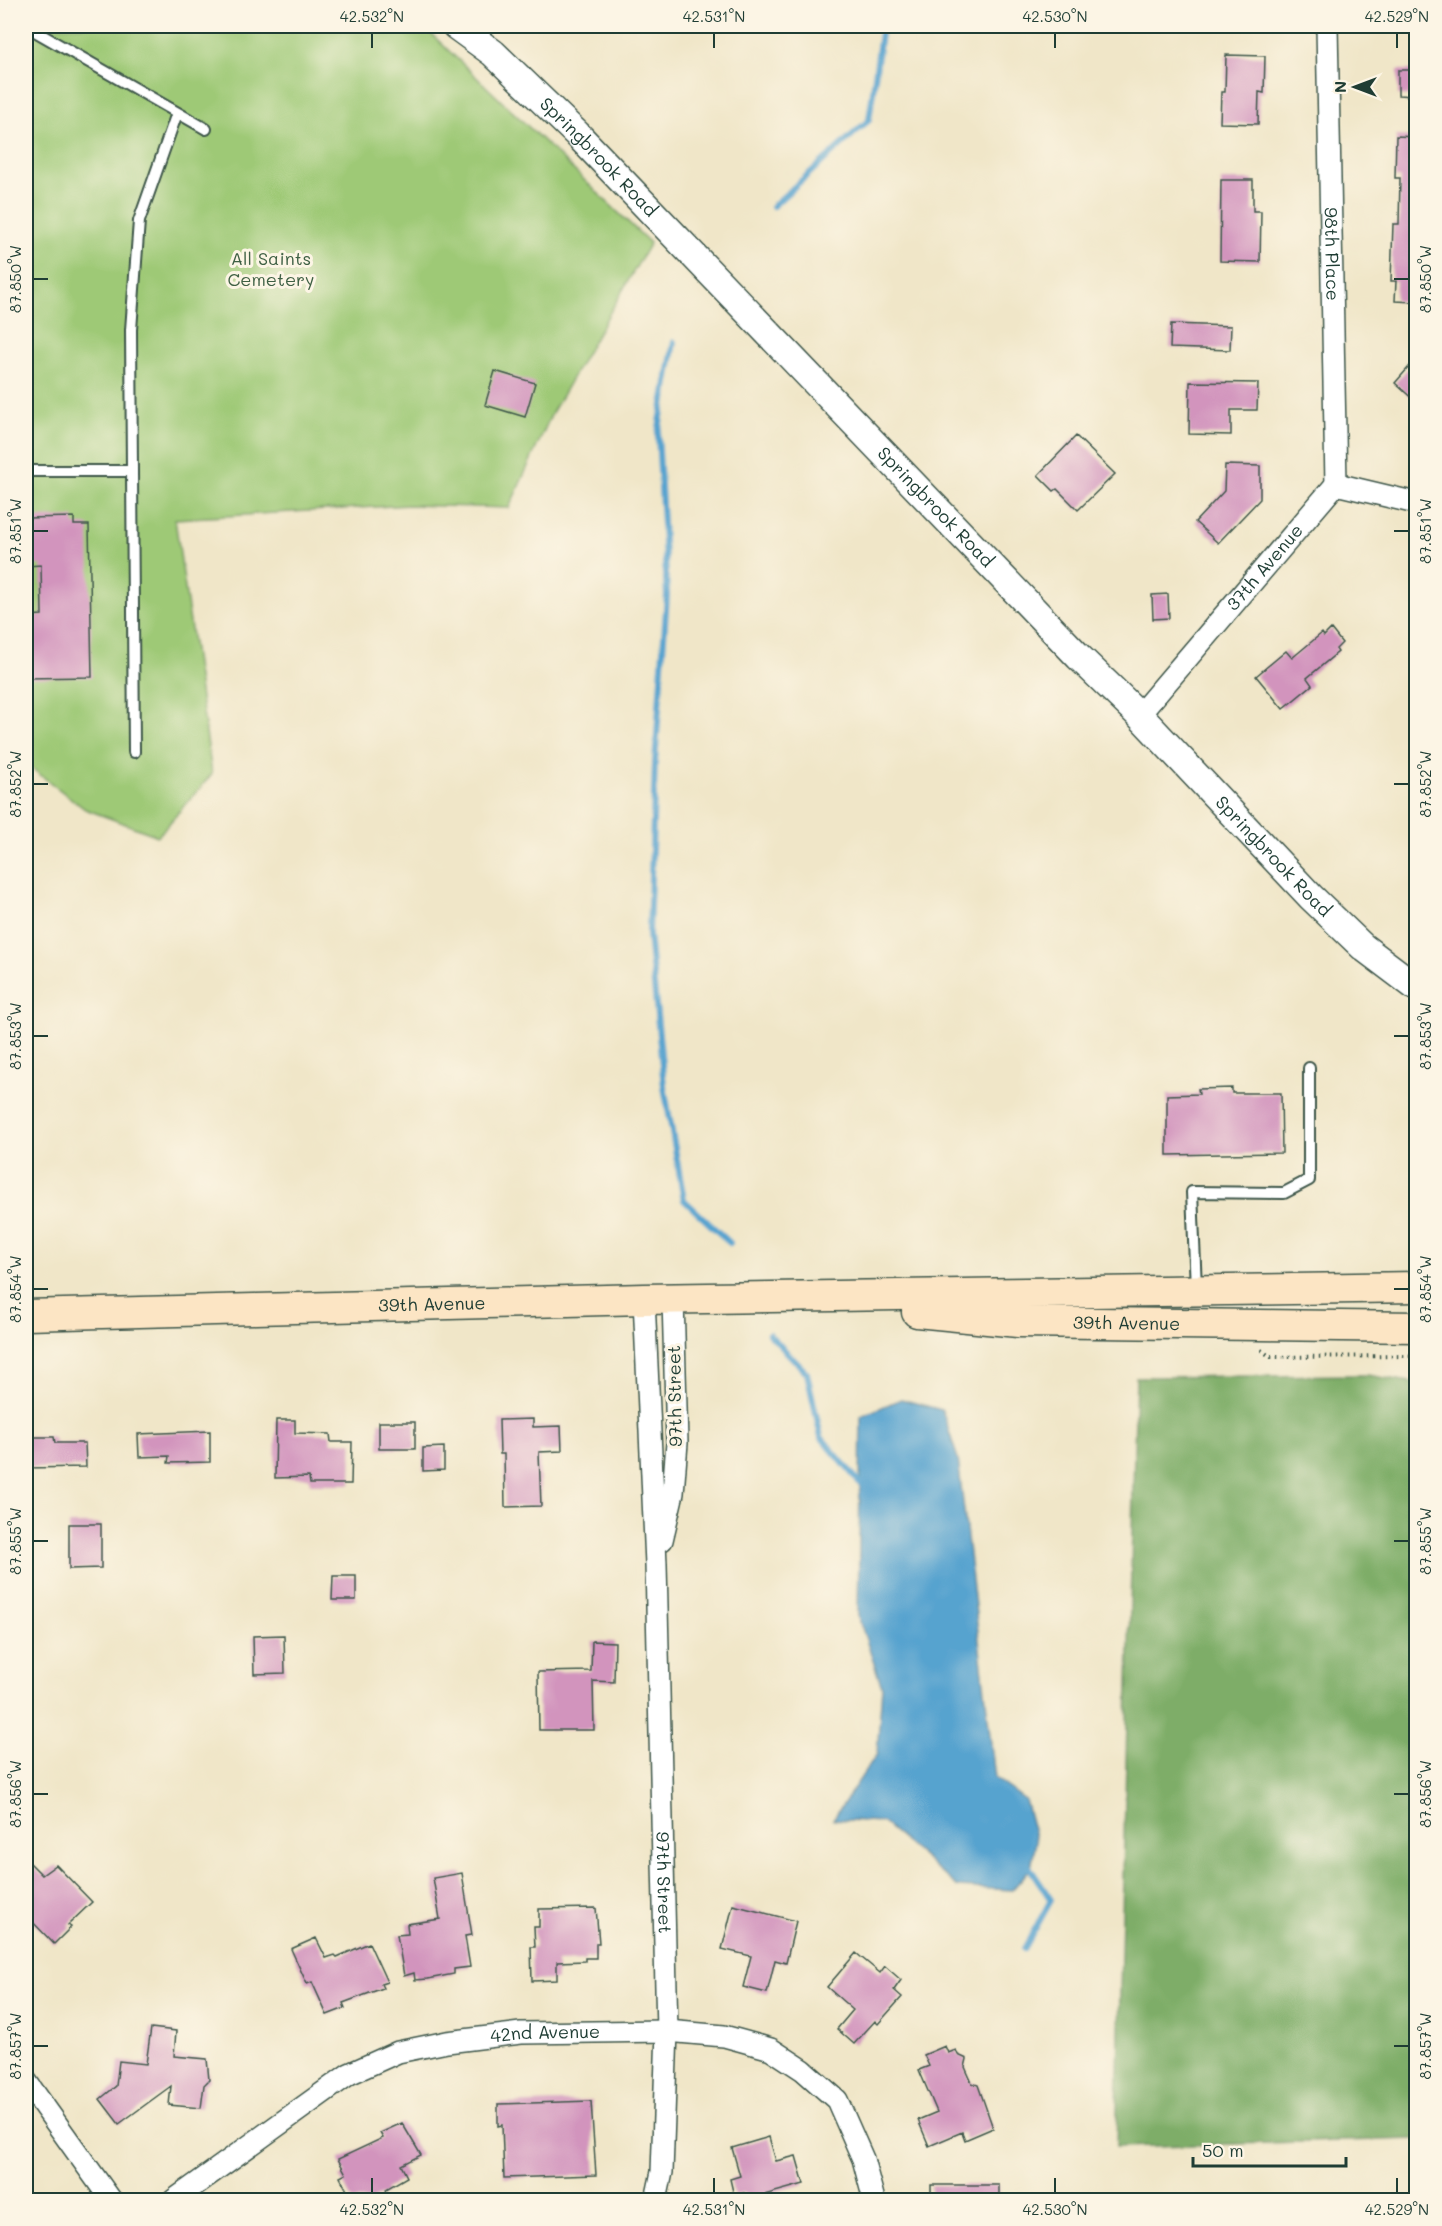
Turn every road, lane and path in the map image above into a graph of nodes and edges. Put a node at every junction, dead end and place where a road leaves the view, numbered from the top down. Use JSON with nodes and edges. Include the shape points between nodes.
{"nodes":[{"id":1,"x":26,"y":26,"type":"edge"},
{"id":2,"x":456,"y":26,"type":"edge"},
{"id":3,"x":1327,"y":26,"type":"edge"},
{"id":4,"x":177,"y":112,"type":"junction"},
{"id":5,"x":207,"y":129,"type":"dead end"},
{"id":6,"x":26,"y":471,"type":"edge"},
{"id":7,"x":131,"y":471,"type":"junction"},
{"id":8,"x":1336,"y":484,"type":"junction"},
{"id":9,"x":1416,"y":502,"type":"edge"},
{"id":10,"x":1138,"y":715,"type":"junction"},
{"id":11,"x":134,"y":752,"type":"dead end"},
{"id":12,"x":1416,"y":987,"type":"edge"},
{"id":13,"x":1309,"y":1068,"type":"dead end"},
{"id":14,"x":1416,"y":1287,"type":"edge"},
{"id":15,"x":1196,"y":1291,"type":"junction"},
{"id":16,"x":838,"y":1297,"type":"junction"},
{"id":17,"x":644,"y":1299,"type":"junction"},
{"id":18,"x":673,"y":1299,"type":"junction"},
{"id":19,"x":26,"y":1314,"type":"edge"},
{"id":20,"x":1415,"y":1335,"type":"edge"},
{"id":21,"x":1271,"y":1358,"type":"dead end"},
{"id":22,"x":656,"y":1564,"type":"junction"},
{"id":23,"x":667,"y":2031,"type":"junction"},
{"id":24,"x":26,"y":2081,"type":"edge"},
{"id":25,"x":111,"y":2200,"type":"edge"},
{"id":26,"x":174,"y":2200,"type":"edge"},
{"id":27,"x":656,"y":2200,"type":"edge"},
{"id":28,"x":874,"y":2200,"type":"edge"}],
"edges":[{"from":1,"to":4,"type":"lane"},
{"from":2,"to":10,"type":"street","name":"Springbrook Road","via":[[493,53],[577,134]]},
{"from":3,"to":8,"type":"street","name":"98th Place"},
{"from":4,"to":5,"type":"lane"},
{"from":4,"to":7,"type":"lane","via":[[139,221],[131,330]]},
{"from":6,"to":7,"type":"lane"},
{"from":7,"to":11,"type":"lane"},
{"from":8,"to":9,"type":"street"},
{"from":8,"to":10,"type":"street","name":"37th Avenue"},
{"from":10,"to":12,"type":"street","name":"Springbrook Road","via":[[1311,897],[1363,947]]},
{"from":13,"to":15,"type":"lane","via":[[1309,1180],[1284,1192],[1192,1192]]},
{"from":14,"to":15,"type":"main road","name":"39th Avenue"},
{"from":15,"to":16,"type":"main road","name":"39th Avenue"},
{"from":16,"to":18,"type":"main road","name":"39th Avenue"},
{"from":16,"to":20,"type":"main road","name":"39th Avenue","via":[[878,1308],[1018,1322]]},
{"from":17,"to":18,"type":"main road","name":"39th Avenue"},
{"from":17,"to":19,"type":"main road","name":"39th Avenue"},
{"from":17,"to":22,"type":"street","name":"97th Street"},
{"from":18,"to":22,"type":"street","name":"97th Street","via":[[677,1443],[673,1492]]},
{"from":20,"to":21,"type":"path"},
{"from":22,"to":23,"type":"street","name":"97th Street"},
{"from":23,"to":26,"type":"street","name":"42nd Avenue","via":[[521,2033],[398,2052],[348,2074]]},
{"from":23,"to":27,"type":"street","name":"97th Street","via":[[662,2172]]},
{"from":23,"to":28,"type":"street","name":"42nd Avenue","via":[[724,2036],[771,2049],[803,2070],[837,2100],[863,2159]]},
{"from":24,"to":25,"type":"street"}]}
